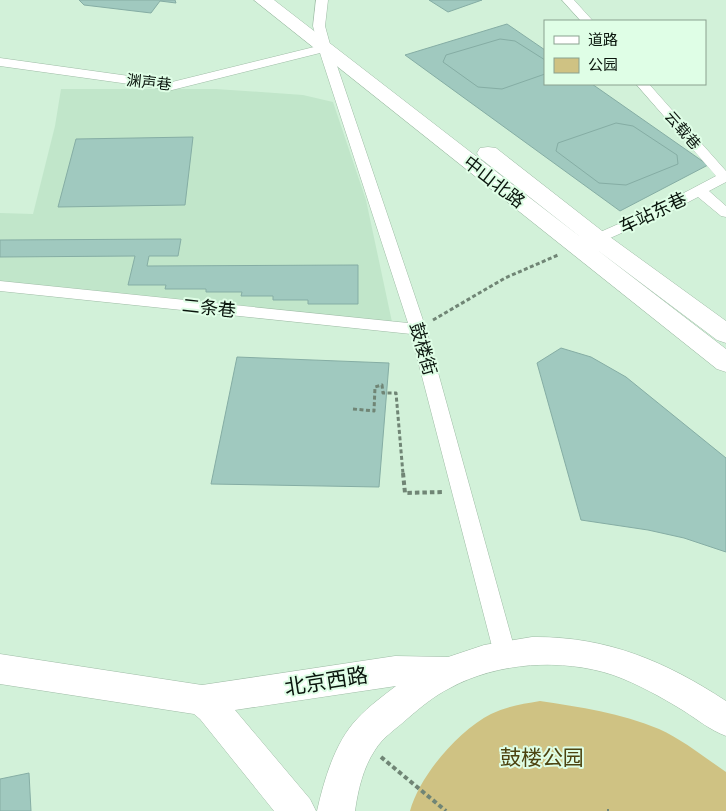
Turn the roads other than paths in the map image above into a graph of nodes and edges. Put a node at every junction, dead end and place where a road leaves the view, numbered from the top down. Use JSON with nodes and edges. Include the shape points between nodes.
{"nodes":[{"id":1,"x":263,"y":0,"type":"edge"},
{"id":2,"x":284,"y":0,"type":"edge"},
{"id":3,"x":322,"y":0,"type":"edge"},
{"id":4,"x":568,"y":0,"type":"edge"},
{"id":5,"x":586,"y":20,"type":"edge"},
{"id":6,"x":319,"y":26,"type":"junction"},
{"id":7,"x":325,"y":48,"type":"junction"},
{"id":8,"x":0,"y":62,"type":"edge"},
{"id":9,"x":643,"y":85,"type":"edge"},
{"id":10,"x":725,"y":176,"type":"edge"},
{"id":11,"x":700,"y":191,"type":"junction"},
{"id":12,"x":726,"y":213,"type":"edge"},
{"id":13,"x":588,"y":243,"type":"junction"},
{"id":14,"x":0,"y":286,"type":"edge"},
{"id":15,"x":418,"y":329,"type":"junction"},
{"id":16,"x":726,"y":334,"type":"edge"},
{"id":17,"x":726,"y":363,"type":"edge"},
{"id":18,"x":505,"y":654,"type":"junction"},
{"id":19,"x":0,"y":669,"type":"edge"},
{"id":20,"x":451,"y":671,"type":"junction"},
{"id":21,"x":202,"y":700,"type":"junction"},
{"id":22,"x":726,"y":720,"type":"edge"},
{"id":23,"x":297,"y":811,"type":"edge"},
{"id":24,"x":336,"y":811,"type":"edge"}],
"edges":[{"from":1,"to":7,"type":"main road","name":"中山北路"},
{"from":2,"to":6,"type":"main road","name":"中山北路"},
{"from":3,"to":6,"type":"street"},
{"from":4,"to":5,"type":"street"},
{"from":6,"to":7,"type":"street","name":"鼓楼街"},
{"from":6,"to":13,"type":"main road","name":"中山北路","via":[[527,182]]},
{"from":7,"to":8,"type":"street","name":"渊声巷","via":[[172,86]]},
{"from":7,"to":13,"type":"main road","name":"中山北路"},
{"from":7,"to":15,"type":"street","name":"鼓楼街"},
{"from":9,"to":10,"type":"street","name":"云载巷"},
{"from":10,"to":11,"type":"street","name":"车站东巷"},
{"from":11,"to":12,"type":"street"},
{"from":11,"to":13,"type":"street","name":"车站东巷"},
{"from":13,"to":16,"type":"main road","name":"中山北路"},
{"from":13,"to":17,"type":"main road","name":"中山北路"},
{"from":14,"to":15,"type":"street","name":"二条巷"},
{"from":15,"to":18,"type":"street","name":"鼓楼街"},
{"from":18,"to":20,"type":"main road"},
{"from":18,"to":22,"type":"main road","via":[[536,650],[605,658],[667,684]]},
{"from":19,"to":21,"type":"main road","name":"北京西路"},
{"from":20,"to":21,"type":"main road","name":"北京西路","via":[[395,671]]},
{"from":20,"to":24,"type":"main road","via":[[418,689],[372,727],[346,773]]},
{"from":21,"to":23,"type":"main road"}]}
